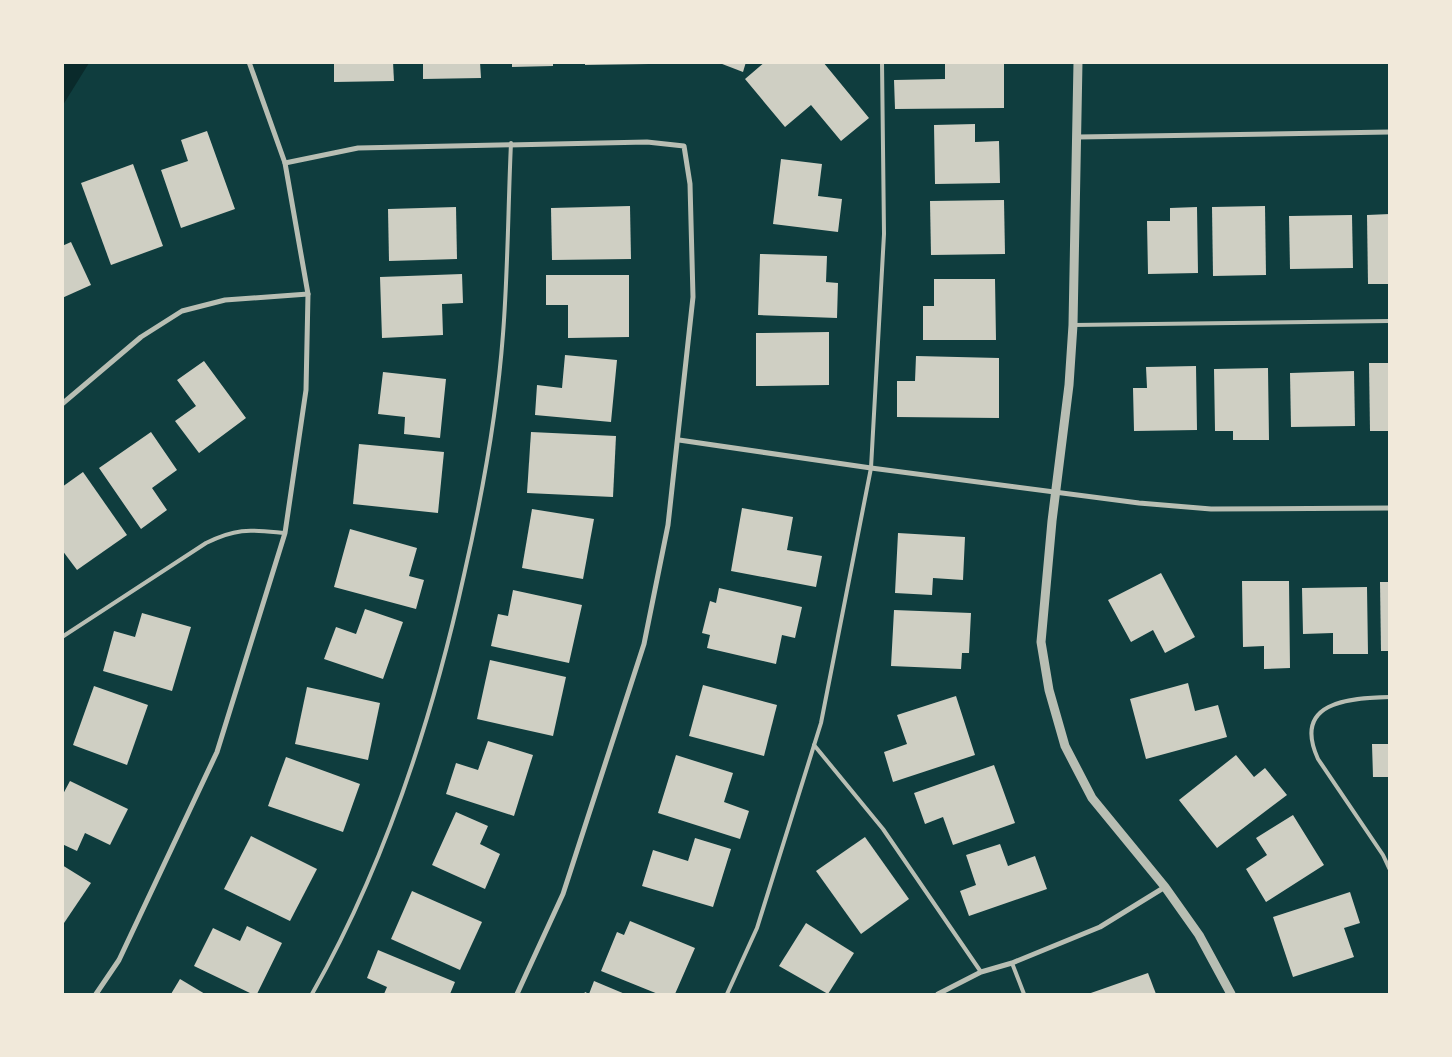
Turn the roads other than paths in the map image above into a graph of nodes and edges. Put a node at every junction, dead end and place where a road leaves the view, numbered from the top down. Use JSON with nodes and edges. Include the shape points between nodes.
{"nodes":[{"id":1,"x":249,"y":62,"type":"edge"},
{"id":2,"x":882,"y":62,"type":"edge"},
{"id":3,"x":1078,"y":62,"type":"edge"},
{"id":4,"x":1390,"y":132,"type":"edge"},
{"id":5,"x":1078,"y":137,"type":"junction"},
{"id":6,"x":511,"y":144,"type":"junction"},
{"id":7,"x":285,"y":163,"type":"junction"},
{"id":8,"x":308,"y":294,"type":"junction"},
{"id":9,"x":1390,"y":321,"type":"edge"},
{"id":10,"x":1073,"y":325,"type":"junction"},
{"id":11,"x":62,"y":404,"type":"edge"},
{"id":12,"x":679,"y":440,"type":"junction"},
{"id":13,"x":871,"y":468,"type":"junction"},
{"id":14,"x":1055,"y":491,"type":"junction"},
{"id":15,"x":1390,"y":508,"type":"edge"},
{"id":16,"x":285,"y":533,"type":"junction"},
{"id":17,"x":62,"y":637,"type":"edge"},
{"id":18,"x":1390,"y":697,"type":"edge"},
{"id":19,"x":814,"y":746,"type":"junction"},
{"id":20,"x":1390,"y":870,"type":"edge"},
{"id":21,"x":1165,"y":887,"type":"junction"},
{"id":22,"x":1012,"y":962,"type":"junction"},
{"id":23,"x":981,"y":972,"type":"junction"},
{"id":24,"x":96,"y":994,"type":"edge"},
{"id":25,"x":312,"y":994,"type":"edge"},
{"id":26,"x":517,"y":994,"type":"edge"},
{"id":27,"x":727,"y":994,"type":"edge"},
{"id":28,"x":938,"y":994,"type":"edge"},
{"id":29,"x":1024,"y":994,"type":"edge"},
{"id":30,"x":1231,"y":994,"type":"edge"}],
"edges":[{"from":1,"to":7,"type":"street"},
{"from":2,"to":13,"type":"lane","via":[[884,234]]},
{"from":3,"to":5,"type":"street"},
{"from":4,"to":5,"type":"street"},
{"from":5,"to":10,"type":"street"},
{"from":6,"to":7,"type":"street","via":[[358,148]]},
{"from":6,"to":12,"type":"street","via":[[647,142],[684,146],[690,184],[693,297]]},
{"from":6,"to":25,"type":"lane","via":[[500,363],[484,486],[448,647],[406,790],[335,954]]},
{"from":7,"to":8,"type":"street"},
{"from":8,"to":11,"type":"street","via":[[225,300],[182,311],[141,337]]},
{"from":8,"to":16,"type":"street","via":[[306,390]]},
{"from":9,"to":10,"type":"lane"},
{"from":10,"to":14,"type":"street"},
{"from":12,"to":13,"type":"street"},
{"from":12,"to":26,"type":"street","via":[[668,525],[644,644],[563,894]]},
{"from":13,"to":14,"type":"street"},
{"from":13,"to":19,"type":"lane","via":[[822,723]]},
{"from":14,"to":15,"type":"street","via":[[1211,509]]},
{"from":14,"to":21,"type":"street","via":[[1041,642],[1049,690],[1065,746],[1092,798]]},
{"from":16,"to":17,"type":"lane","via":[[240,530],[225,534],[206,543]]},
{"from":16,"to":24,"type":"street","via":[[217,752],[119,960]]},
{"from":18,"to":20,"type":"lane","via":[[1342,701],[1321,710],[1311,726],[1310,743]]},
{"from":19,"to":23,"type":"lane","via":[[883,829]]},
{"from":19,"to":27,"type":"lane","via":[[758,928]]},
{"from":21,"to":22,"type":"street","via":[[1100,927]]},
{"from":21,"to":30,"type":"street","via":[[1199,935]]},
{"from":22,"to":23,"type":"street"},
{"from":22,"to":29,"type":"lane"},
{"from":23,"to":28,"type":"street"}]}
